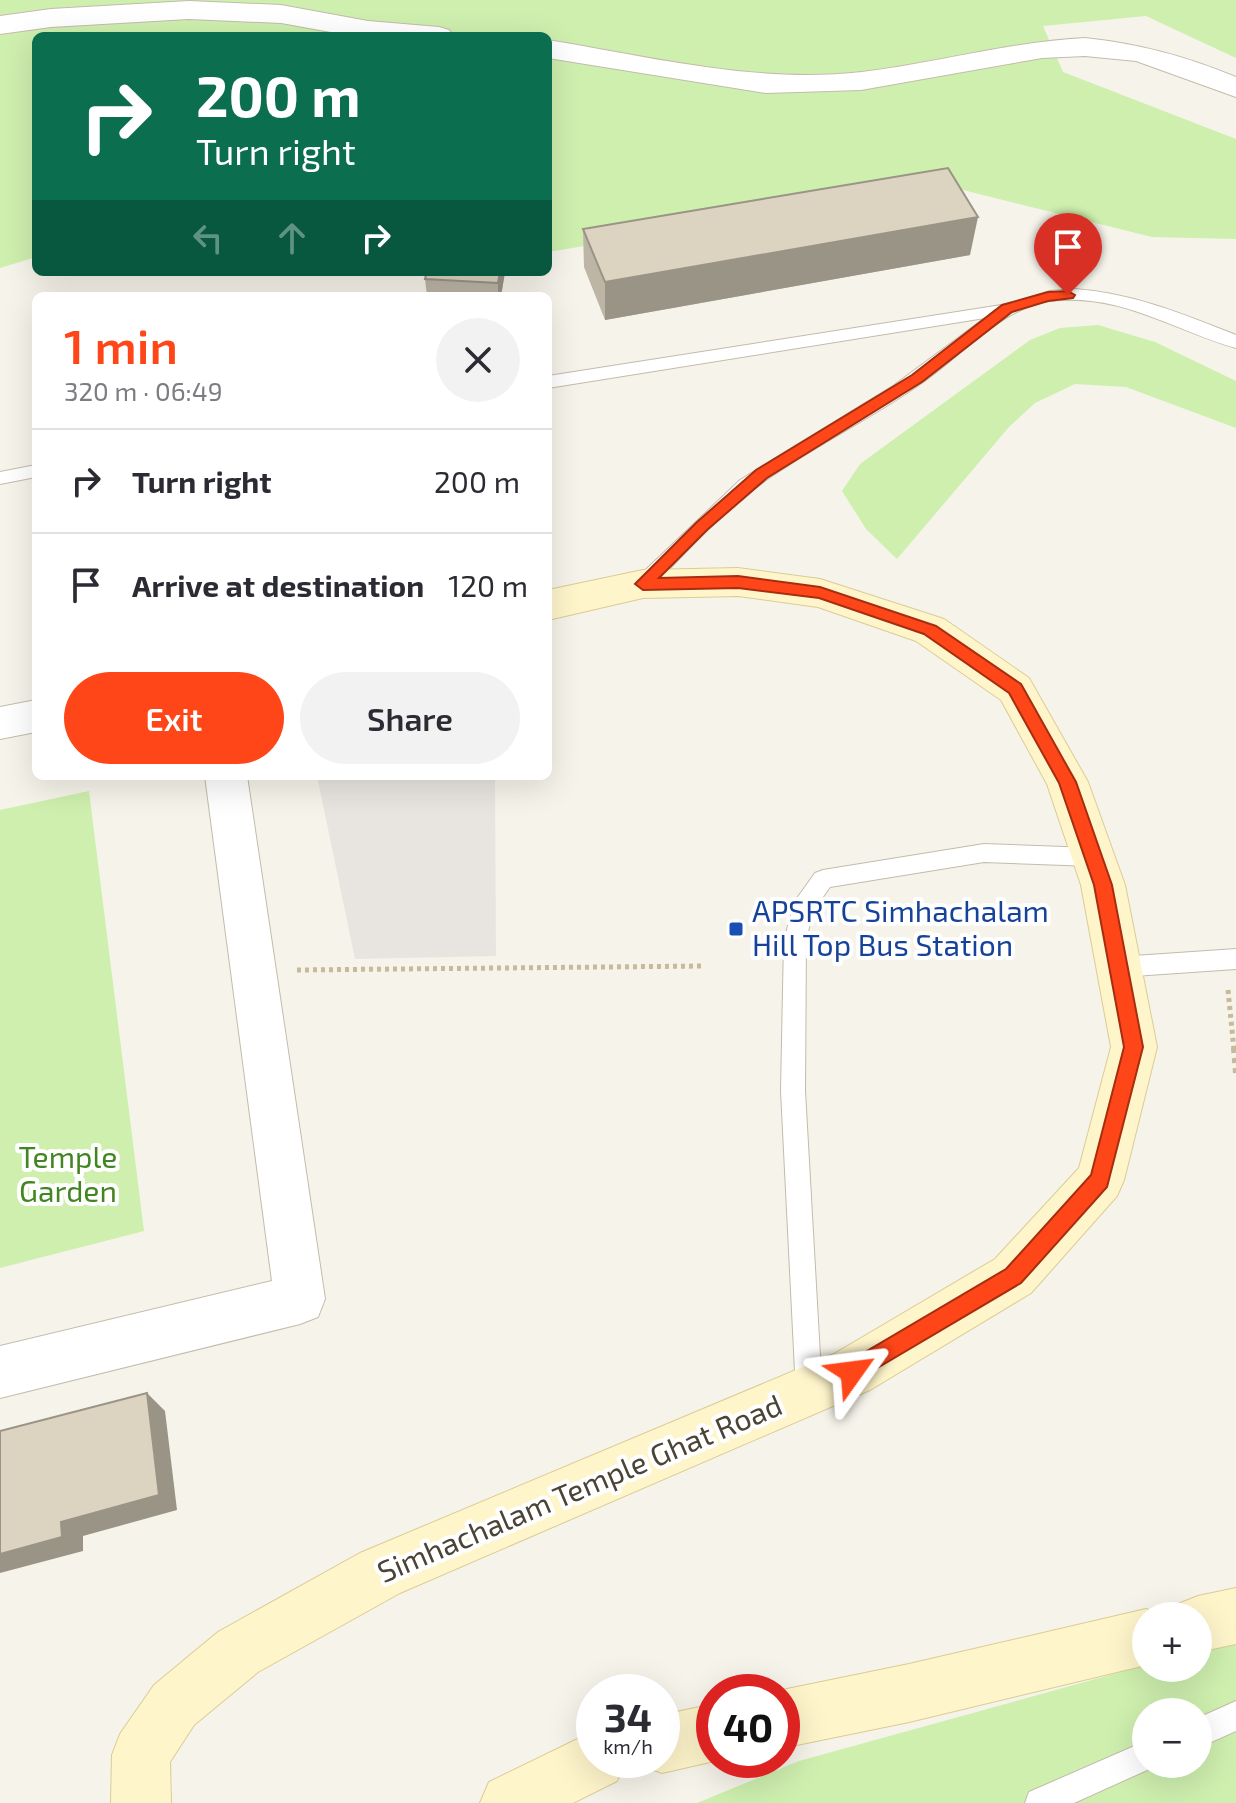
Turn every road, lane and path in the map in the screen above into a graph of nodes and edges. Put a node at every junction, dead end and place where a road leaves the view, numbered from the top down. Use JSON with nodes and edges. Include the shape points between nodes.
{"nodes":[{"id":1,"x":0,"y":25,"type":"edge"},
{"id":2,"x":392,"y":32,"type":"edge"},
{"id":3,"x":552,"y":50,"type":"edge"},
{"id":4,"x":1236,"y":88,"type":"edge"},
{"id":5,"x":1007,"y":309,"type":"junction"},
{"id":6,"x":1236,"y":342,"type":"edge"},
{"id":7,"x":552,"y":381,"type":"edge"},
{"id":8,"x":32,"y":472,"type":"edge"},
{"id":9,"x":0,"y":478,"type":"edge"},
{"id":10,"x":643,"y":584,"type":"junction"},
{"id":11,"x":552,"y":604,"type":"edge"},
{"id":12,"x":32,"y":717,"type":"edge"},
{"id":13,"x":0,"y":723,"type":"edge"},
{"id":14,"x":227,"y":780,"type":"edge"},
{"id":15,"x":1093,"y":857,"type":"junction"},
{"id":16,"x":1231,"y":959,"type":"edge"},
{"id":17,"x":704,"y":966,"type":"dead end"},
{"id":18,"x":1119,"y":967,"type":"junction"},
{"id":19,"x":254,"y":971,"type":"junction"},
{"id":20,"x":1236,"y":1073,"type":"edge"},
{"id":21,"x":0,"y":1372,"type":"edge"},
{"id":22,"x":809,"y":1391,"type":"junction"},
{"id":23,"x":1236,"y":1616,"type":"edge"},
{"id":24,"x":1212,"y":1621,"type":"edge"},
{"id":25,"x":1132,"y":1640,"type":"edge"},
{"id":26,"x":800,"y":1715,"type":"edge"},
{"id":27,"x":1236,"y":1716,"type":"edge"},
{"id":28,"x":1212,"y":1727,"type":"edge"},
{"id":29,"x":1132,"y":1762,"type":"edge"},
{"id":30,"x":576,"y":1770,"type":"edge"},
{"id":31,"x":141,"y":1803,"type":"edge"},
{"id":32,"x":510,"y":1803,"type":"edge"},
{"id":33,"x":1040,"y":1803,"type":"edge"}],
"edges":[{"from":1,"to":2,"type":"street","via":[[189,10],[281,14]]},
{"from":3,"to":4,"type":"street","via":[[766,84],[861,81],[1042,49],[1085,47],[1139,53]]},
{"from":5,"to":6,"type":"lane","via":[[1048,296],[1087,293],[1135,303]]},
{"from":5,"to":7,"type":"lane"},
{"from":5,"to":10,"type":"lane","via":[[917,378],[762,474]]},
{"from":8,"to":9,"type":"lane"},
{"from":10,"to":11,"type":"street","name":"Simhachalam Temple Ghat Road"},
{"from":10,"to":15,"type":"street","name":"Simhachalam Temple Ghat Road","via":[[738,582],[820,593],[930,630],[1015,689],[1067,782]]},
{"from":12,"to":13,"type":"street"},
{"from":14,"to":19,"type":"street"},
{"from":15,"to":18,"type":"street","name":"Simhachalam Temple Ghat Road"},
{"from":15,"to":22,"type":"lane","via":[[984,853],[823,879],[803,908],[795,940],[793,1091]]},
{"from":16,"to":18,"type":"lane"},
{"from":16,"to":20,"type":"path"},
{"from":17,"to":19,"type":"path"},
{"from":18,"to":22,"type":"street","name":"Simhachalam Temple Ghat Road","via":[[1134,1047],[1100,1180],[1013,1276],[852,1372]]},
{"from":19,"to":21,"type":"street","via":[[300,1299]]},
{"from":22,"to":31,"type":"street","name":"Simhachalam Temple Ghat Road","via":[[380,1573],[238,1652],[174,1705],[141,1755]]},
{"from":23,"to":24,"type":"street"},
{"from":25,"to":26,"type":"street"},
{"from":27,"to":28,"type":"lane"},
{"from":29,"to":33,"type":"lane"},
{"from":30,"to":32,"type":"street"}]}
